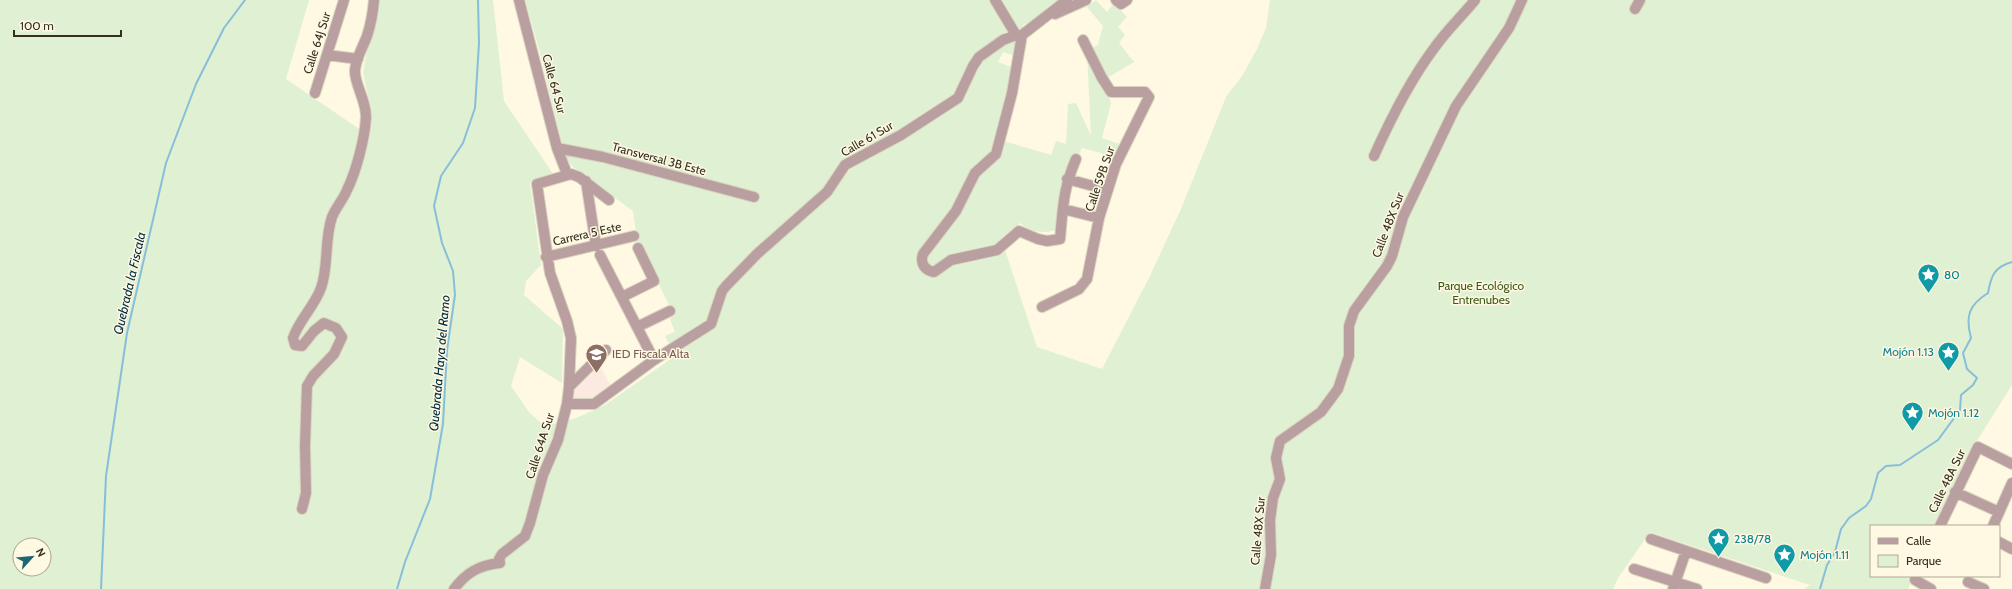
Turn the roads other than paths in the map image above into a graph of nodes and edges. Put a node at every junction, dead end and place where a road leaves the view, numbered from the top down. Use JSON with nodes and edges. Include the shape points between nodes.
{"nodes":[{"id":1,"x":344,"y":0,"type":"edge"},
{"id":2,"x":374,"y":0,"type":"edge"},
{"id":3,"x":519,"y":0,"type":"edge"},
{"id":4,"x":995,"y":0,"type":"edge"},
{"id":5,"x":1067,"y":0,"type":"edge"},
{"id":6,"x":1086,"y":0,"type":"edge"},
{"id":7,"x":1475,"y":0,"type":"edge"},
{"id":8,"x":1522,"y":0,"type":"edge"},
{"id":9,"x":1041,"y":21,"type":"junction"},
{"id":10,"x":1019,"y":35,"type":"junction"},
{"id":11,"x":1083,"y":40,"type":"dead end"},
{"id":12,"x":327,"y":55,"type":"junction"},
{"id":13,"x":358,"y":59,"type":"junction"},
{"id":14,"x":315,"y":93,"type":"dead end"},
{"id":15,"x":557,"y":148,"type":"junction"},
{"id":16,"x":1374,"y":156,"type":"dead end"},
{"id":17,"x":1076,"y":159,"type":"dead end"},
{"id":18,"x":566,"y":174,"type":"junction"},
{"id":19,"x":582,"y":179,"type":"junction"},
{"id":20,"x":1067,"y":179,"type":"junction"},
{"id":21,"x":1108,"y":190,"type":"junction"},
{"id":22,"x":754,"y":197,"type":"dead end"},
{"id":23,"x":609,"y":200,"type":"dead end"},
{"id":24,"x":1063,"y":209,"type":"junction"},
{"id":25,"x":1099,"y":218,"type":"junction"},
{"id":26,"x":634,"y":236,"type":"dead end"},
{"id":27,"x":638,"y":248,"type":"dead end"},
{"id":28,"x":598,"y":251,"type":"junction"},
{"id":29,"x":546,"y":257,"type":"junction"},
{"id":30,"x":622,"y":297,"type":"junction"},
{"id":31,"x":1042,"y":307,"type":"dead end"},
{"id":32,"x":670,"y":311,"type":"dead end"},
{"id":33,"x":637,"y":327,"type":"junction"},
{"id":34,"x":606,"y":350,"type":"dead end"},
{"id":35,"x":654,"y":360,"type":"junction"},
{"id":36,"x":569,"y":387,"type":"junction"},
{"id":37,"x":567,"y":404,"type":"junction"},
{"id":38,"x":2012,"y":464,"type":"edge"},
{"id":39,"x":2012,"y":483,"type":"edge"},
{"id":40,"x":1955,"y":492,"type":"junction"},
{"id":41,"x":302,"y":509,"type":"dead end"},
{"id":42,"x":1999,"y":512,"type":"junction"},
{"id":43,"x":1940,"y":525,"type":"edge"},
{"id":44,"x":1993,"y":525,"type":"edge"},
{"id":45,"x":1651,"y":539,"type":"dead end"},
{"id":46,"x":2000,"y":543,"type":"edge"},
{"id":47,"x":2012,"y":549,"type":"edge"},
{"id":48,"x":1686,"y":551,"type":"junction"},
{"id":49,"x":1634,"y":569,"type":"dead end"},
{"id":50,"x":1766,"y":578,"type":"dead end"},
{"id":51,"x":1915,"y":582,"type":"edge"},
{"id":52,"x":1968,"y":582,"type":"edge"},
{"id":53,"x":1674,"y":586,"type":"edge"},
{"id":54,"x":454,"y":589,"type":"edge"},
{"id":55,"x":1265,"y":589,"type":"edge"},
{"id":56,"x":1697,"y":589,"type":"edge"},
{"id":57,"x":1932,"y":589,"type":"edge"},
{"id":58,"x":1984,"y":589,"type":"edge"}],
"edges":[{"from":1,"to":12,"type":"street","name":"Calle 64J Sur"},
{"from":2,"to":13,"type":"street","via":[[372,18]]},
{"from":3,"to":15,"type":"street","name":"Calle 64 Sur"},
{"from":4,"to":10,"type":"street"},
{"from":5,"to":9,"type":"street"},
{"from":6,"to":9,"type":"street"},
{"from":7,"to":16,"type":"street","via":[[1422,65],[1388,125]]},
{"from":8,"to":55,"type":"street","name":"Calle 48X Sur","via":[[1509,28],[1456,106],[1403,217],[1392,256],[1354,312],[1350,326],[1350,356],[1338,389],[1321,412],[1280,441],[1276,458],[1280,479],[1273,498],[1270,555]]},
{"from":9,"to":10,"type":"street","name":"Calle 61 Sur"},
{"from":10,"to":24,"type":"street","via":[[1012,93],[996,154],[975,173],[956,211],[923,254],[922,264],[928,271],[936,271],[951,260],[997,250],[1019,231],[1048,241],[1060,239]]},
{"from":10,"to":35,"type":"street","name":"Calle 61 Sur","via":[[995,45],[975,60],[958,98],[902,135],[845,165],[827,192],[757,254],[726,286],[711,324]]},
{"from":11,"to":21,"type":"street","name":"Calle 59B Sur","via":[[1110,92],[1147,92],[1149,95],[1120,155]]},
{"from":12,"to":13,"type":"street"},
{"from":12,"to":14,"type":"street","name":"Calle 64J Sur"},
{"from":13,"to":41,"type":"street","via":[[356,80],[364,101],[366,117],[363,131],[348,188],[332,217],[321,288],[316,300],[298,323],[293,338],[296,345],[302,346],[314,331],[324,324],[336,328],[342,337],[334,354],[307,386],[306,493]]},
{"from":15,"to":18,"type":"street","name":"Calle 64 Sur"},
{"from":15,"to":22,"type":"street","name":"Transversal 3B Este","via":[[603,157]]},
{"from":17,"to":20,"type":"street"},
{"from":18,"to":19,"type":"street"},
{"from":18,"to":29,"type":"street","name":"Calle 64A Sur","via":[[537,184]]},
{"from":19,"to":23,"type":"street"},
{"from":19,"to":28,"type":"street"},
{"from":20,"to":21,"type":"street"},
{"from":20,"to":24,"type":"street"},
{"from":21,"to":25,"type":"street","name":"Calle 59B Sur"},
{"from":24,"to":25,"type":"street"},
{"from":25,"to":31,"type":"street","name":"Calle 59B Sur","via":[[1087,279],[1079,289]]},
{"from":26,"to":28,"type":"street","name":"Carrera 5 Este"},
{"from":27,"to":30,"type":"street","via":[[654,281]]},
{"from":28,"to":29,"type":"street","name":"Carrera 5 Este"},
{"from":28,"to":30,"type":"street"},
{"from":29,"to":36,"type":"street","name":"Calle 64A Sur","via":[[569,329]]},
{"from":30,"to":33,"type":"street"},
{"from":32,"to":33,"type":"street"},
{"from":33,"to":35,"type":"street"},
{"from":34,"to":36,"type":"street"},
{"from":35,"to":37,"type":"street","via":[[594,404]]},
{"from":36,"to":37,"type":"street","name":"Calle 64A Sur"},
{"from":37,"to":54,"type":"street","name":"Calle 64A Sur","via":[[558,440],[543,476],[536,507],[525,536],[502,554],[499,558],[500,563],[480,566],[466,575]]},
{"from":38,"to":40,"type":"street","name":"Calle 48A Sur","via":[[1978,447]]},
{"from":39,"to":42,"type":"street"},
{"from":40,"to":42,"type":"street"},
{"from":40,"to":43,"type":"street","name":"Calle 48A Sur"},
{"from":42,"to":44,"type":"street"},
{"from":45,"to":48,"type":"street"},
{"from":46,"to":47,"type":"street"},
{"from":48,"to":50,"type":"street"},
{"from":48,"to":53,"type":"street"},
{"from":49,"to":53,"type":"street"},
{"from":51,"to":57,"type":"street"},
{"from":52,"to":58,"type":"street"},
{"from":53,"to":56,"type":"street"}]}
